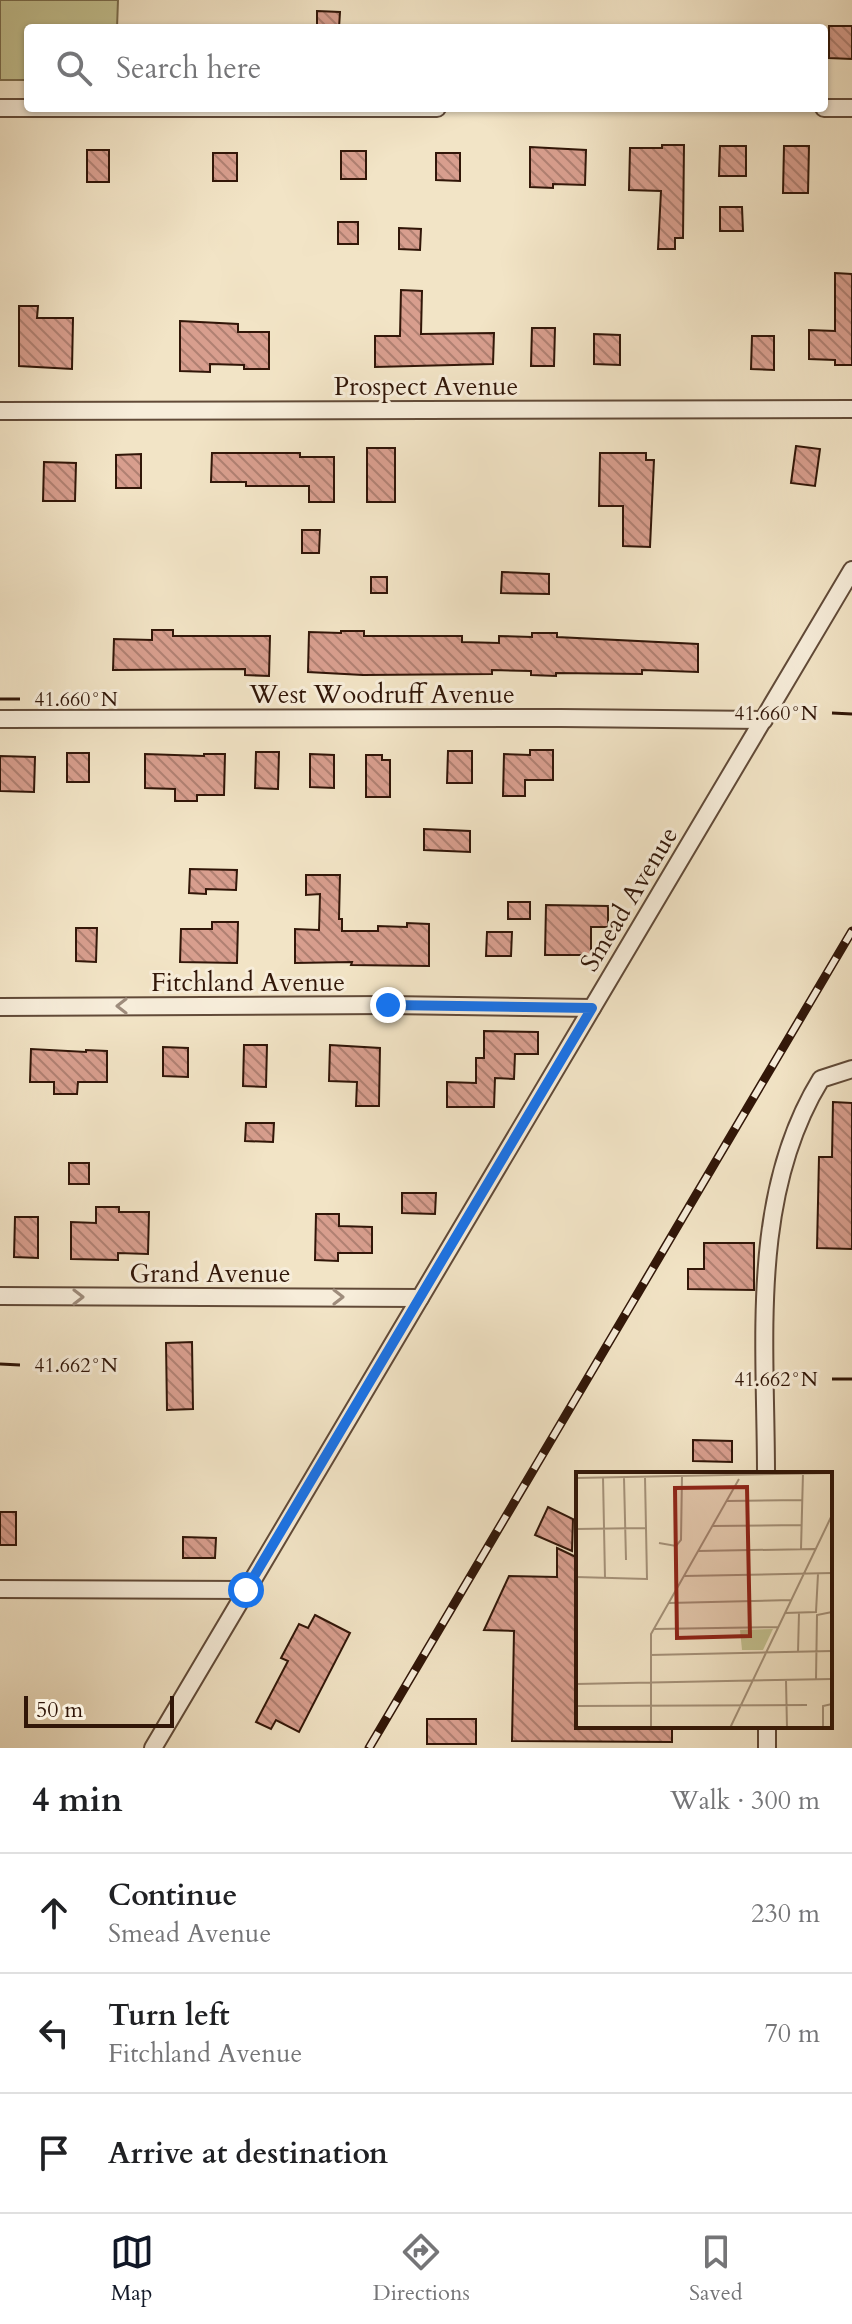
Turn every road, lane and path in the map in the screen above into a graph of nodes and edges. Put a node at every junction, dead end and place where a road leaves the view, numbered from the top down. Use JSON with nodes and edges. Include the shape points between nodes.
{"nodes":[{"id":1,"x":0,"y":108,"type":"edge"},
{"id":2,"x":24,"y":108,"type":"edge"},
{"id":3,"x":828,"y":108,"type":"edge"},
{"id":4,"x":852,"y":108,"type":"edge"},
{"id":5,"x":852,"y":409,"type":"edge"},
{"id":6,"x":0,"y":411,"type":"edge"},
{"id":7,"x":852,"y":570,"type":"edge"},
{"id":8,"x":0,"y":719,"type":"edge"},
{"id":9,"x":764,"y":720,"type":"junction"},
{"id":10,"x":0,"y":1007,"type":"edge"},
{"id":11,"x":592,"y":1008,"type":"junction"},
{"id":12,"x":852,"y":1069,"type":"edge"},
{"id":13,"x":0,"y":1296,"type":"edge"},
{"id":14,"x":420,"y":1298,"type":"junction"},
{"id":15,"x":766,"y":1472,"type":"edge"},
{"id":16,"x":0,"y":1589,"type":"edge"},
{"id":17,"x":246,"y":1590,"type":"junction"},
{"id":18,"x":153,"y":1748,"type":"edge"}],
"edges":[{"from":1,"to":2,"type":"street"},
{"from":3,"to":4,"type":"street"},
{"from":5,"to":6,"type":"street","name":"Prospect Avenue"},
{"from":7,"to":9,"type":"street","name":"Smead Avenue"},
{"from":8,"to":9,"type":"street","name":"West Woodruff Avenue"},
{"from":9,"to":11,"type":"street","name":"Smead Avenue"},
{"from":11,"to":10,"type":"street","name":"Fitchland Avenue","one_way":true},
{"from":11,"to":14,"type":"street","name":"Smead Avenue"},
{"from":12,"to":15,"type":"street","via":[[821,1079],[804,1107],[777,1192],[766,1258]]},
{"from":13,"to":14,"type":"street","name":"Grand Avenue","one_way":true},
{"from":14,"to":17,"type":"street","name":"Smead Avenue"},
{"from":16,"to":17,"type":"street"},
{"from":17,"to":18,"type":"street","name":"Smead Avenue"}]}
